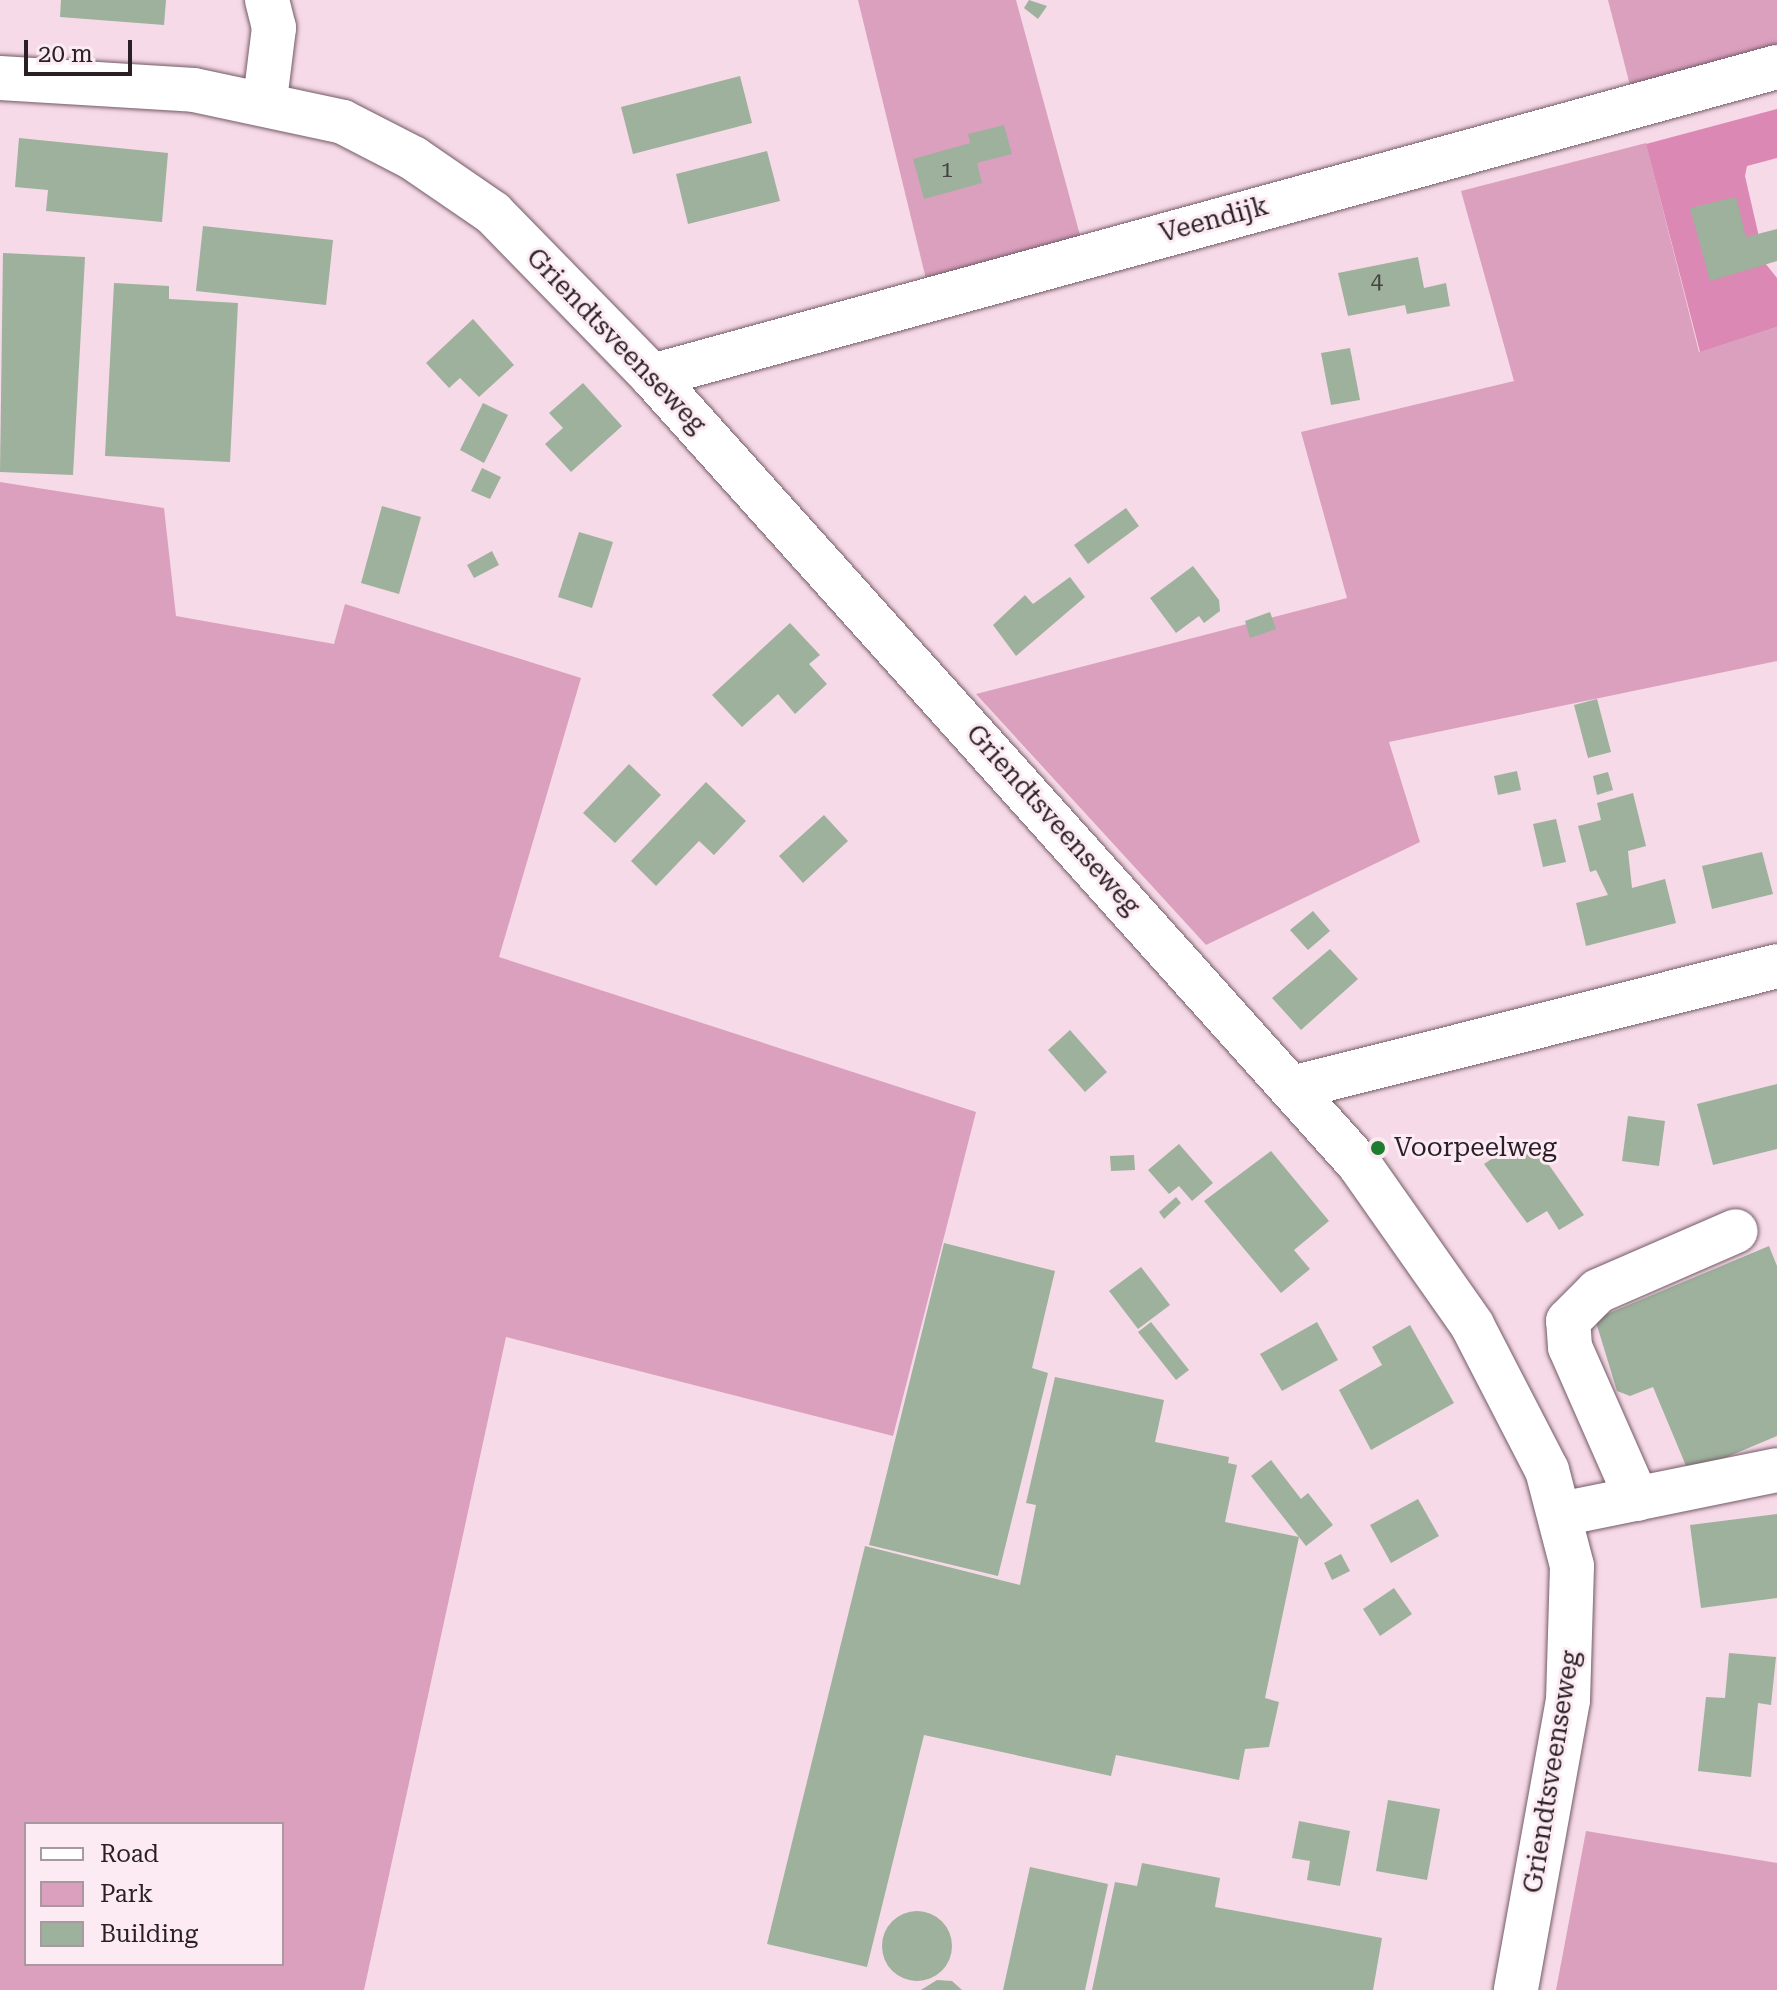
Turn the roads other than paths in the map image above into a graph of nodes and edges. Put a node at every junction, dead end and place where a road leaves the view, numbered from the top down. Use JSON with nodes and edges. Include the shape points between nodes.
{"nodes":[{"id":1,"x":267,"y":0,"type":"edge"},
{"id":2,"x":1777,"y":67,"type":"edge"},
{"id":3,"x":0,"y":78,"type":"edge"},
{"id":4,"x":265,"y":100,"type":"junction"},
{"id":5,"x":652,"y":376,"type":"junction"},
{"id":6,"x":1777,"y":966,"type":"edge"},
{"id":7,"x":1296,"y":1087,"type":"junction"},
{"id":8,"x":1736,"y":1231,"type":"dead end"},
{"id":9,"x":1777,"y":1470,"type":"edge"},
{"id":10,"x":1637,"y":1499,"type":"junction"},
{"id":11,"x":1561,"y":1514,"type":"junction"},
{"id":12,"x":1516,"y":1990,"type":"edge"}],
"edges":[{"from":1,"to":4,"type":"street","via":[[274,28]]},
{"from":2,"to":5,"type":"street","name":"Veendijk"},
{"from":3,"to":4,"type":"street","name":"Griendtsveenseweg"},
{"from":4,"to":5,"type":"street","name":"Griendtsveenseweg","via":[[343,122],[413,158],[493,213]]},
{"from":5,"to":7,"type":"street","name":"Griendtsveenseweg"},
{"from":6,"to":7,"type":"street"},
{"from":7,"to":11,"type":"street","name":"Griendtsveenseweg","via":[[1416,1239],[1472,1325],[1547,1470]]},
{"from":8,"to":10,"type":"street","via":[[1598,1291],[1568,1321],[1570,1347]]},
{"from":9,"to":10,"type":"street"},
{"from":10,"to":11,"type":"street"},
{"from":11,"to":12,"type":"street","name":"Griendtsveenseweg","via":[[1573,1606],[1568,1700]]}]}
